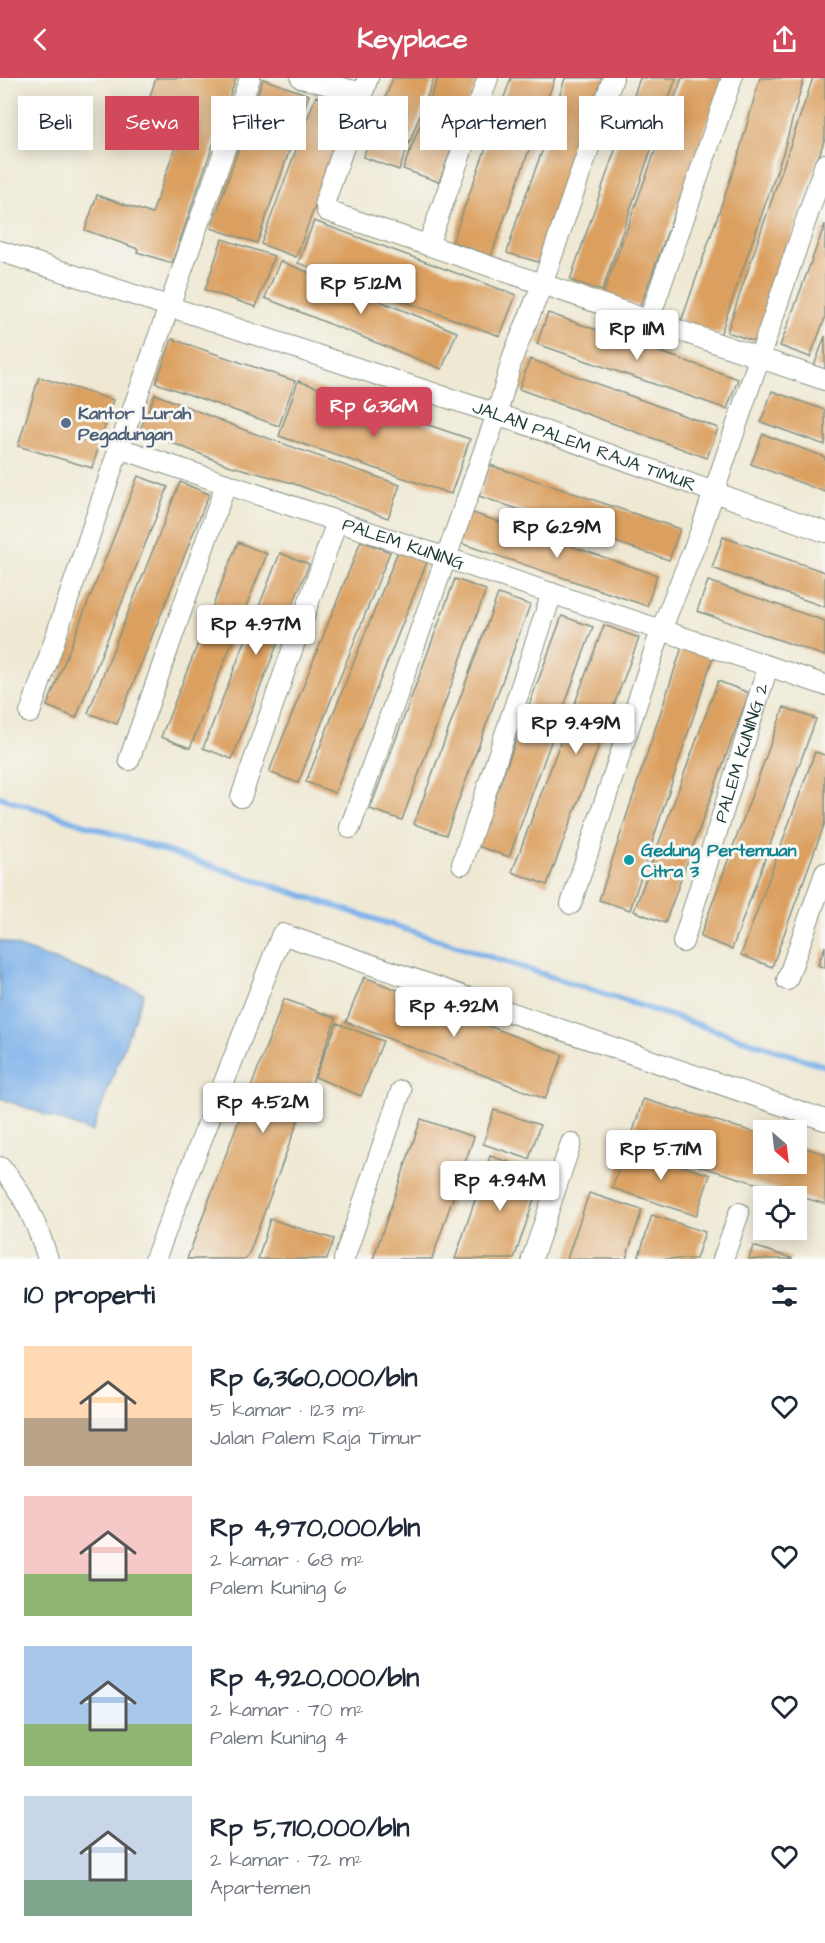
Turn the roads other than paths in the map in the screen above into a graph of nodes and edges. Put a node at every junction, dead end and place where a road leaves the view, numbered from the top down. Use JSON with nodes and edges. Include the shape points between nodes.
{"nodes":[{"id":1,"x":250,"y":78,"type":"edge"},
{"id":2,"x":301,"y":78,"type":"edge"},
{"id":3,"x":489,"y":78,"type":"edge"},
{"id":4,"x":614,"y":78,"type":"edge"},
{"id":5,"x":732,"y":78,"type":"edge"},
{"id":6,"x":365,"y":86,"type":"edge"},
{"id":7,"x":825,"y":164,"type":"edge"},
{"id":8,"x":428,"y":245,"type":"junction"},
{"id":9,"x":0,"y":251,"type":"edge"},
{"id":10,"x":542,"y":285,"type":"junction"},
{"id":11,"x":169,"y":308,"type":"junction"},
{"id":12,"x":649,"y":320,"type":"junction"},
{"id":13,"x":761,"y":358,"type":"junction"},
{"id":14,"x":825,"y":380,"type":"edge"},
{"id":15,"x":497,"y":414,"type":"junction"},
{"id":16,"x":119,"y":448,"type":"junction"},
{"id":17,"x":226,"y":484,"type":"junction"},
{"id":18,"x":713,"y":492,"type":"junction"},
{"id":19,"x":337,"y":521,"type":"junction"},
{"id":20,"x":825,"y":532,"type":"edge"},
{"id":21,"x":445,"y":557,"type":"junction"},
{"id":22,"x":552,"y":593,"type":"junction"},
{"id":23,"x":661,"y":630,"type":"junction"},
{"id":24,"x":768,"y":666,"type":"junction"},
{"id":25,"x":825,"y":685,"type":"edge"},
{"id":26,"x":30,"y":713,"type":"dead end"},
{"id":27,"x":129,"y":760,"type":"dead end"},
{"id":28,"x":242,"y":797,"type":"dead end"},
{"id":29,"x":350,"y":828,"type":"dead end"},
{"id":30,"x":462,"y":864,"type":"dead end"},
{"id":31,"x":825,"y":873,"type":"edge"},
{"id":32,"x":571,"y":903,"type":"dead end"},
{"id":33,"x":682,"y":942,"type":"dead end"},
{"id":34,"x":787,"y":980,"type":"dead end"},
{"id":35,"x":401,"y":1091,"type":"dead end"},
{"id":36,"x":825,"y":1120,"type":"edge"},
{"id":37,"x":572,"y":1143,"type":"dead end"},
{"id":38,"x":0,"y":1167,"type":"edge"},
{"id":39,"x":739,"y":1213,"type":"dead end"},
{"id":40,"x":48,"y":1259,"type":"edge"},
{"id":41,"x":155,"y":1259,"type":"edge"},
{"id":42,"x":344,"y":1259,"type":"edge"},
{"id":43,"x":532,"y":1259,"type":"edge"},
{"id":44,"x":723,"y":1259,"type":"edge"}],
"edges":[{"from":1,"to":11,"type":"street"},
{"from":2,"to":6,"type":"street"},
{"from":3,"to":8,"type":"street"},
{"from":4,"to":10,"type":"street"},
{"from":5,"to":12,"type":"street"},
{"from":6,"to":8,"type":"street","via":[[324,201],[327,211]]},
{"from":7,"to":13,"type":"street"},
{"from":8,"to":10,"type":"street"},
{"from":9,"to":11,"type":"street","name":"JALAN PALEM RAJA TIMUR"},
{"from":10,"to":12,"type":"street"},
{"from":10,"to":15,"type":"street","via":[[513,356]]},
{"from":11,"to":15,"type":"street","name":"JALAN PALEM RAJA TIMUR"},
{"from":11,"to":16,"type":"street"},
{"from":12,"to":13,"type":"street"},
{"from":13,"to":14,"type":"street"},
{"from":13,"to":18,"type":"street"},
{"from":15,"to":18,"type":"street","name":"JALAN PALEM RAJA TIMUR"},
{"from":15,"to":21,"type":"street"},
{"from":16,"to":17,"type":"street","name":"PALEM KUNING"},
{"from":16,"to":26,"type":"street"},
{"from":17,"to":19,"type":"street","name":"PALEM KUNING"},
{"from":17,"to":27,"type":"street"},
{"from":18,"to":20,"type":"street","name":"JALAN PALEM RAJA TIMUR"},
{"from":18,"to":23,"type":"street"},
{"from":19,"to":21,"type":"street","name":"PALEM KUNING"},
{"from":19,"to":28,"type":"street"},
{"from":21,"to":22,"type":"street","name":"PALEM KUNING"},
{"from":21,"to":29,"type":"street"},
{"from":22,"to":23,"type":"street","name":"PALEM KUNING"},
{"from":22,"to":30,"type":"street"},
{"from":23,"to":24,"type":"street","name":"PALEM KUNING"},
{"from":23,"to":32,"type":"street"},
{"from":24,"to":25,"type":"street","name":"PALEM KUNING"},
{"from":24,"to":33,"type":"street","name":"PALEM KUNING 2"},
{"from":31,"to":34,"type":"street"},
{"from":35,"to":42,"type":"street"},
{"from":36,"to":41,"type":"street","via":[[282,934]]},
{"from":37,"to":43,"type":"street"},
{"from":38,"to":40,"type":"street","via":[[38,1228]]},
{"from":39,"to":44,"type":"street"}]}
